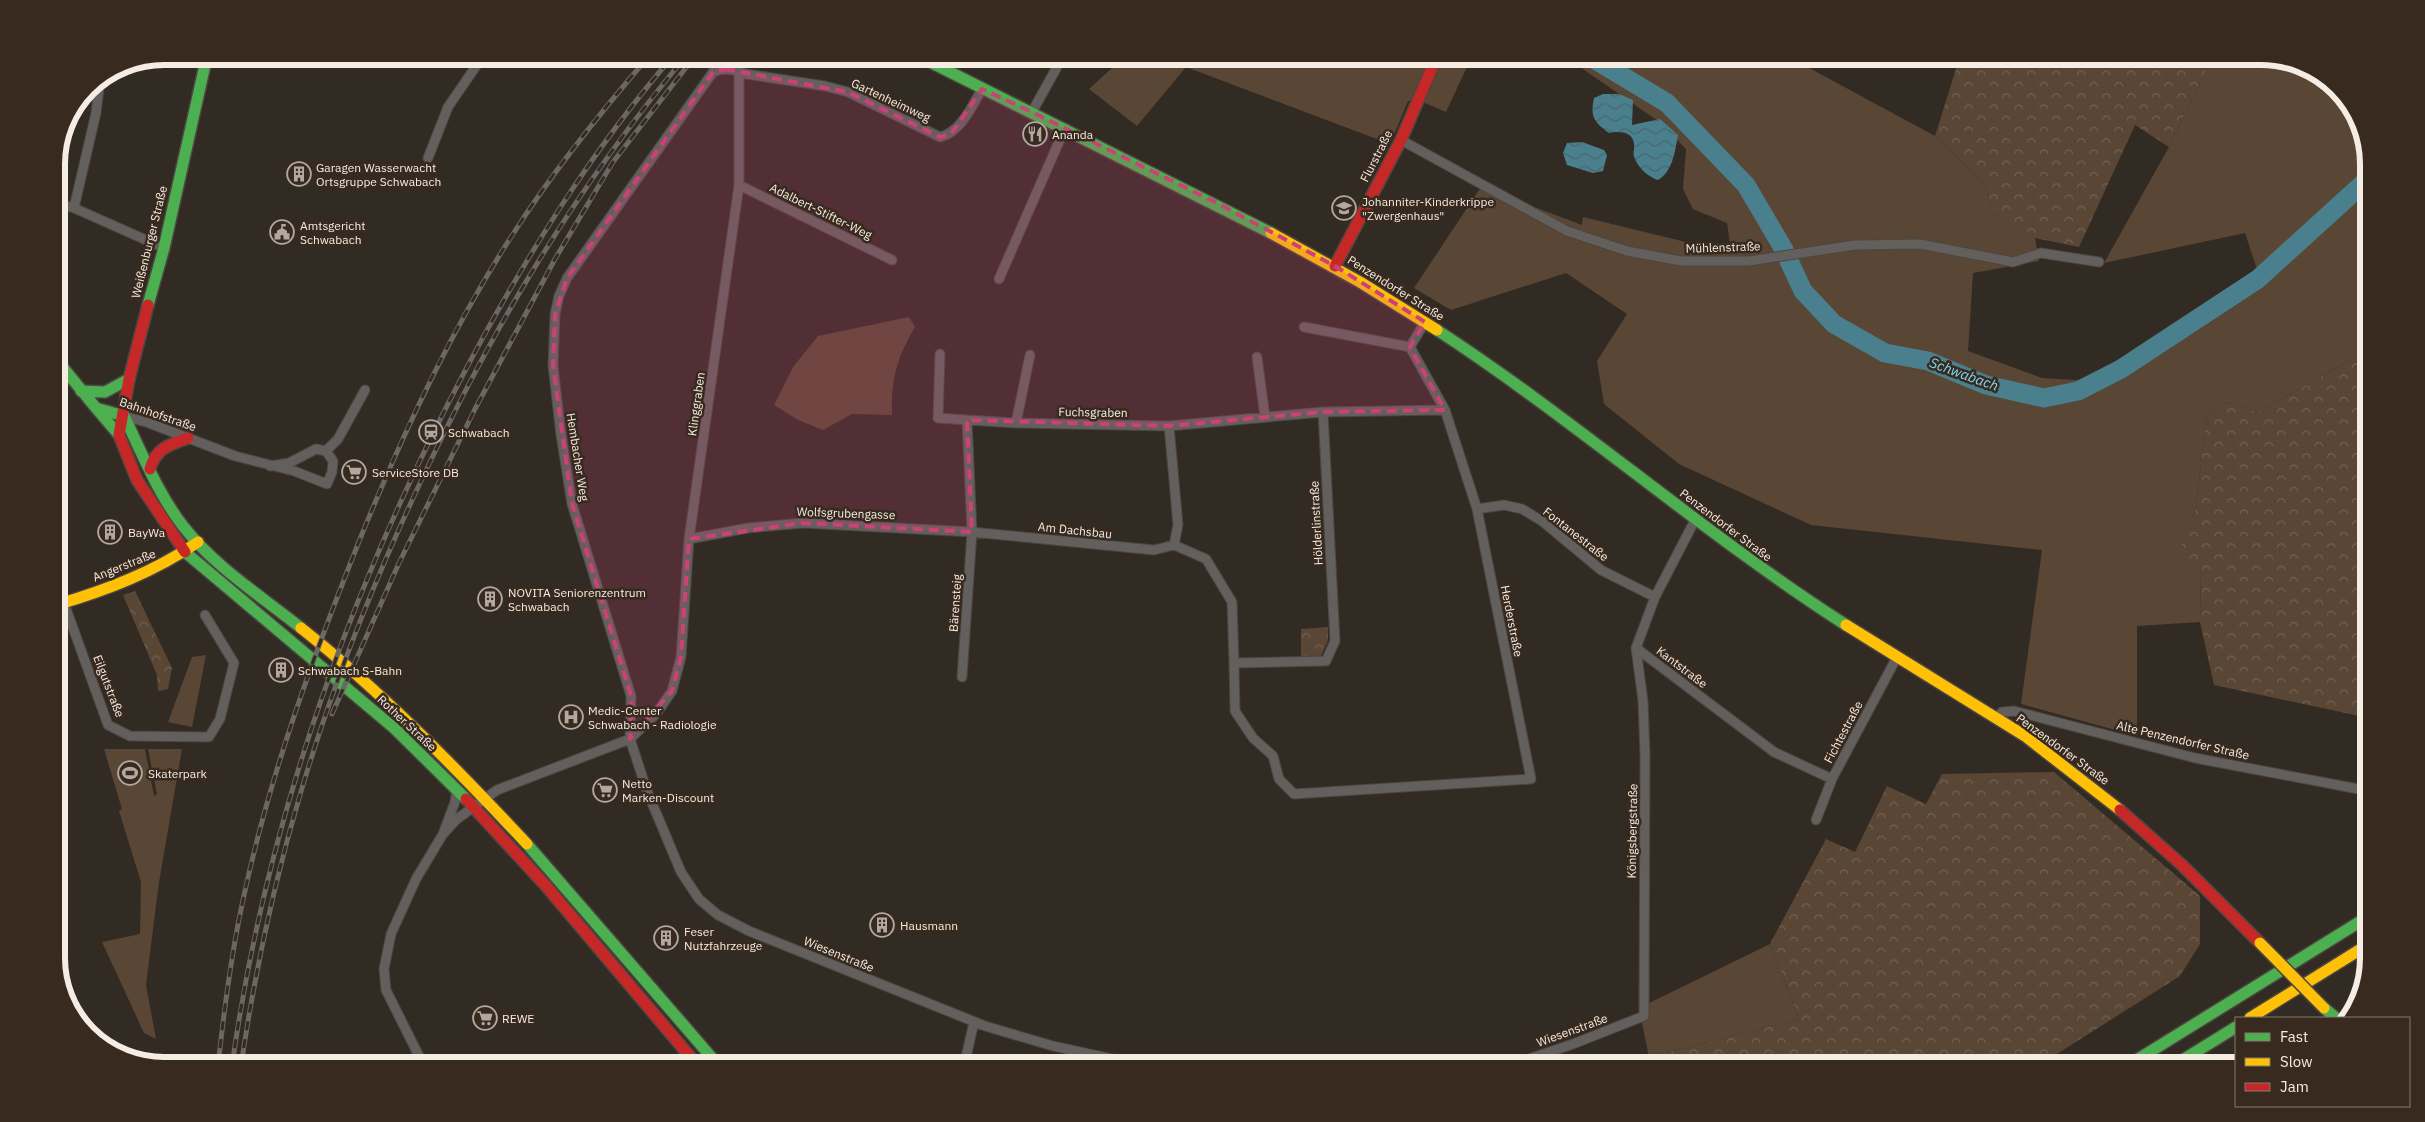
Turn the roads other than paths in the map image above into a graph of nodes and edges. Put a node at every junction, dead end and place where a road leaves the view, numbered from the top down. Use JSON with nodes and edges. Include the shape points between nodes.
{"nodes":[{"id":1,"x":206,"y":65,"type":"edge"},
{"id":2,"x":477,"y":65,"type":"edge"},
{"id":3,"x":738,"y":65,"type":"edge"},
{"id":4,"x":936,"y":65,"type":"edge"},
{"id":5,"x":1056,"y":65,"type":"edge"},
{"id":6,"x":1433,"y":65,"type":"edge"},
{"id":7,"x":737,"y":70,"type":"junction"},
{"id":8,"x":982,"y":88,"type":"junction"},
{"id":9,"x":99,"y":90,"type":"edge"},
{"id":10,"x":1032,"y":112,"type":"junction"},
{"id":11,"x":1065,"y":128,"type":"junction"},
{"id":12,"x":1401,"y":140,"type":"junction"},
{"id":13,"x":428,"y":158,"type":"dead end"},
{"id":14,"x":739,"y":184,"type":"junction"},
{"id":15,"x":65,"y":206,"type":"edge"},
{"id":16,"x":74,"y":208,"type":"junction"},
{"id":17,"x":164,"y":248,"type":"junction"},
{"id":18,"x":892,"y":260,"type":"dead end"},
{"id":19,"x":2099,"y":262,"type":"dead end"},
{"id":20,"x":1335,"y":266,"type":"junction"},
{"id":21,"x":999,"y":279,"type":"dead end"},
{"id":22,"x":1426,"y":322,"type":"junction"},
{"id":23,"x":1304,"y":327,"type":"dead end"},
{"id":24,"x":1410,"y":347,"type":"junction"},
{"id":25,"x":940,"y":354,"type":"dead end"},
{"id":26,"x":1030,"y":355,"type":"dead end"},
{"id":27,"x":1257,"y":358,"type":"dead end"},
{"id":28,"x":65,"y":371,"type":"edge"},
{"id":29,"x":129,"y":379,"type":"junction"},
{"id":30,"x":365,"y":390,"type":"dead end"},
{"id":31,"x":81,"y":391,"type":"junction"},
{"id":32,"x":96,"y":408,"type":"junction"},
{"id":33,"x":1445,"y":410,"type":"junction"},
{"id":34,"x":1323,"y":412,"type":"junction"},
{"id":35,"x":124,"y":416,"type":"junction"},
{"id":36,"x":1265,"y":417,"type":"junction"},
{"id":37,"x":968,"y":420,"type":"junction"},
{"id":38,"x":1016,"y":423,"type":"junction"},
{"id":39,"x":1169,"y":426,"type":"junction"},
{"id":40,"x":120,"y":435,"type":"junction"},
{"id":41,"x":188,"y":438,"type":"junction"},
{"id":42,"x":326,"y":451,"type":"junction"},
{"id":43,"x":270,"y":466,"type":"junction"},
{"id":44,"x":150,"y":468,"type":"junction"},
{"id":45,"x":1477,"y":508,"type":"junction"},
{"id":46,"x":1695,"y":520,"type":"junction"},
{"id":47,"x":972,"y":532,"type":"junction"},
{"id":48,"x":689,"y":539,"type":"junction"},
{"id":49,"x":198,"y":542,"type":"junction"},
{"id":50,"x":1174,"y":545,"type":"junction"},
{"id":51,"x":185,"y":552,"type":"junction"},
{"id":52,"x":1655,"y":597,"type":"junction"},
{"id":53,"x":65,"y":603,"type":"edge"},
{"id":54,"x":65,"y":614,"type":"edge"},
{"id":55,"x":205,"y":615,"type":"dead end"},
{"id":56,"x":1636,"y":648,"type":"junction"},
{"id":57,"x":1897,"y":657,"type":"junction"},
{"id":58,"x":1234,"y":663,"type":"junction"},
{"id":59,"x":962,"y":677,"type":"dead end"},
{"id":60,"x":1997,"y":718,"type":"junction"},
{"id":61,"x":630,"y":739,"type":"junction"},
{"id":62,"x":1832,"y":779,"type":"junction"},
{"id":63,"x":2360,"y":789,"type":"edge"},
{"id":64,"x":457,"y":790,"type":"junction"},
{"id":65,"x":484,"y":798,"type":"junction"},
{"id":66,"x":474,"y":807,"type":"junction"},
{"id":67,"x":1816,"y":820,"type":"dead end"},
{"id":68,"x":443,"y":834,"type":"junction"},
{"id":69,"x":2360,"y":922,"type":"edge"},
{"id":70,"x":2360,"y":950,"type":"edge"},
{"id":71,"x":1644,"y":1016,"type":"joint"},
{"id":72,"x":2252,"y":1017,"type":"edge"},
{"id":73,"x":2335,"y":1017,"type":"edge"},
{"id":74,"x":974,"y":1022,"type":"junction"},
{"id":75,"x":2235,"y":1028,"type":"edge"},
{"id":76,"x":420,"y":1057,"type":"edge"},
{"id":77,"x":690,"y":1057,"type":"edge"},
{"id":78,"x":711,"y":1057,"type":"edge"},
{"id":79,"x":966,"y":1057,"type":"edge"},
{"id":80,"x":1104,"y":1057,"type":"edge"},
{"id":81,"x":1535,"y":1057,"type":"edge"},
{"id":82,"x":2142,"y":1057,"type":"edge"},
{"id":83,"x":2188,"y":1057,"type":"edge"}],
"edges":[{"from":1,"to":17,"type":"main road","name":"Weißenburger Straße"},
{"from":2,"to":13,"type":"street","via":[[448,106]]},
{"from":3,"to":7,"type":"street","name":"Klinggraben"},
{"from":4,"to":8,"type":"main road","name":"Penzendorfer Straße"},
{"from":5,"to":10,"type":"street"},
{"from":6,"to":12,"type":"main road","name":"Flurstraße"},
{"from":7,"to":8,"type":"street","name":"Gartenheimweg","via":[[848,92],[940,137],[951,134]]},
{"from":7,"to":14,"type":"street","name":"Klinggraben"},
{"from":7,"to":61,"type":"street","name":"Hembacher Weg","via":[[713,72],[567,278],[554,314],[553,366],[572,504],[631,696]]},
{"from":8,"to":10,"type":"main road","name":"Penzendorfer Straße"},
{"from":9,"to":16,"type":"street"},
{"from":10,"to":11,"type":"main road","name":"Penzendorfer Straße"},
{"from":11,"to":20,"type":"main road","name":"Penzendorfer Straße"},
{"from":11,"to":21,"type":"street"},
{"from":12,"to":19,"type":"street","name":"Mühlenstraße","via":[[1567,230],[1627,251],[1681,261],[1749,261],[1856,245],[1920,244],[2013,262],[2041,254]]},
{"from":12,"to":20,"type":"main road","name":"Flurstraße"},
{"from":14,"to":18,"type":"street","name":"Adalbert-Stifter-Weg"},
{"from":14,"to":48,"type":"street","name":"Klinggraben"},
{"from":15,"to":16,"type":"street"},
{"from":16,"to":17,"type":"street"},
{"from":17,"to":29,"type":"main road","name":"Weißenburger Straße","via":[[140,328]]},
{"from":20,"to":22,"type":"main road","name":"Penzendorfer Straße"},
{"from":22,"to":24,"type":"street"},
{"from":22,"to":46,"type":"main road","name":"Penzendorfer Straße","via":[[1555,412]]},
{"from":23,"to":24,"type":"street"},
{"from":24,"to":33,"type":"street","name":"Herderstraße"},
{"from":25,"to":37,"type":"street","name":"Fuchsgraben","via":[[938,418]]},
{"from":26,"to":38,"type":"street"},
{"from":27,"to":36,"type":"street"},
{"from":28,"to":31,"type":"main road"},
{"from":29,"to":31,"type":"main road","via":[[105,392]]},
{"from":29,"to":35,"type":"main road","name":"Weißenburger Straße"},
{"from":30,"to":42,"type":"street","via":[[338,439]]},
{"from":31,"to":32,"type":"main road"},
{"from":32,"to":35,"type":"main road","name":"Bahnhofstraße"},
{"from":32,"to":40,"type":"main road","name":"Rother Straße"},
{"from":33,"to":34,"type":"street"},
{"from":33,"to":45,"type":"street","name":"Herderstraße"},
{"from":34,"to":36,"type":"street","name":"Fuchsgraben"},
{"from":34,"to":58,"type":"street","name":"Hölderlinstraße","via":[[1335,641],[1326,661]]},
{"from":35,"to":40,"type":"main road","name":"Weißenburger Straße"},
{"from":35,"to":41,"type":"street","name":"Bahnhofstraße"},
{"from":35,"to":44,"type":"main road","name":"Rother Straße"},
{"from":36,"to":39,"type":"street","name":"Fuchsgraben"},
{"from":37,"to":38,"type":"street","name":"Fuchsgraben"},
{"from":37,"to":47,"type":"street"},
{"from":38,"to":39,"type":"street","name":"Fuchsgraben"},
{"from":39,"to":50,"type":"street","via":[[1178,525]]},
{"from":40,"to":51,"type":"main road","name":"Rother Straße","via":[[137,480]]},
{"from":41,"to":43,"type":"street","name":"Bahnhofstraße"},
{"from":41,"to":44,"type":"main road","via":[[161,447]]},
{"from":42,"to":43,"type":"street","name":"Bahnhofstraße","via":[[316,449],[289,463]]},
{"from":42,"to":43,"type":"street","name":"Bahnhofstraße","via":[[333,461],[327,484]]},
{"from":44,"to":49,"type":"main road","name":"Rother Straße","via":[[182,524]]},
{"from":45,"to":52,"type":"street","name":"Fontanestraße","via":[[1504,505],[1522,509],[1542,521],[1601,570]]},
{"from":45,"to":58,"type":"street","name":"Herderstraße","via":[[1531,780],[1294,794],[1279,779],[1273,756],[1253,738],[1235,712]]},
{"from":46,"to":52,"type":"street"},
{"from":46,"to":57,"type":"main road","name":"Penzendorfer Straße","via":[[1766,572]]},
{"from":47,"to":48,"type":"street","name":"Wolfsgrubengasse","via":[[803,522]]},
{"from":47,"to":50,"type":"street","name":"Am Dachsbau","via":[[1154,550]]},
{"from":47,"to":59,"type":"street","name":"Bärensteig"},
{"from":48,"to":61,"type":"street","name":"Klinggraben","via":[[681,657],[672,690],[656,714]]},
{"from":49,"to":51,"type":"main road","name":"Angerstraße"},
{"from":49,"to":65,"type":"main road","name":"Rother Straße","via":[[325,647],[408,722]]},
{"from":50,"to":58,"type":"street","via":[[1206,559],[1232,602]]},
{"from":51,"to":53,"type":"main road","name":"Angerstraße","via":[[130,580]]},
{"from":51,"to":64,"type":"main road","name":"Rother Straße","via":[[394,728]]},
{"from":52,"to":56,"type":"street"},
{"from":54,"to":55,"type":"street","name":"Eilgutstraße","via":[[108,725],[130,736],[209,737],[220,718],[234,664]]},
{"from":56,"to":62,"type":"street","name":"Kantstraße","via":[[1774,752]]},
{"from":56,"to":71,"type":"street","name":"Königsbergstraße","via":[[1644,701]]},
{"from":57,"to":60,"type":"main road","name":"Penzendorfer Straße"},
{"from":57,"to":62,"type":"street","name":"Fichtestraße"},
{"from":60,"to":63,"type":"street","name":"Alte Penzendorfer Straße","via":[[2002,712],[2014,712],[2195,758]]},
{"from":60,"to":73,"type":"main road","name":"Penzendorfer Straße","bridge":true,"via":[[2040,746],[2120,808],[2192,873]]},
{"from":61,"to":65,"type":"street","via":[[497,790]]},
{"from":61,"to":74,"type":"street","name":"Wiesenstraße","via":[[647,791],[681,872],[699,899],[718,915],[749,931]]},
{"from":62,"to":67,"type":"street","name":"Fichtestraße"},
{"from":64,"to":66,"type":"main road","name":"Rother Straße"},
{"from":64,"to":68,"type":"street"},
{"from":65,"to":66,"type":"street"},
{"from":65,"to":78,"type":"main road","name":"Rother Straße"},
{"from":66,"to":68,"type":"street"},
{"from":66,"to":77,"type":"main road","name":"Rother Straße","via":[[546,886]]},
{"from":68,"to":76,"type":"street","via":[[398,917],[384,969],[386,990]]},
{"from":69,"to":82,"type":"main road"},
{"from":70,"to":72,"type":"main road"},
{"from":71,"to":81,"type":"street","name":"Wiesenstraße"},
{"from":74,"to":79,"type":"street"},
{"from":74,"to":80,"type":"street","name":"Wiesenstraße","via":[[1053,1046]]},
{"from":75,"to":83,"type":"main road"}]}
